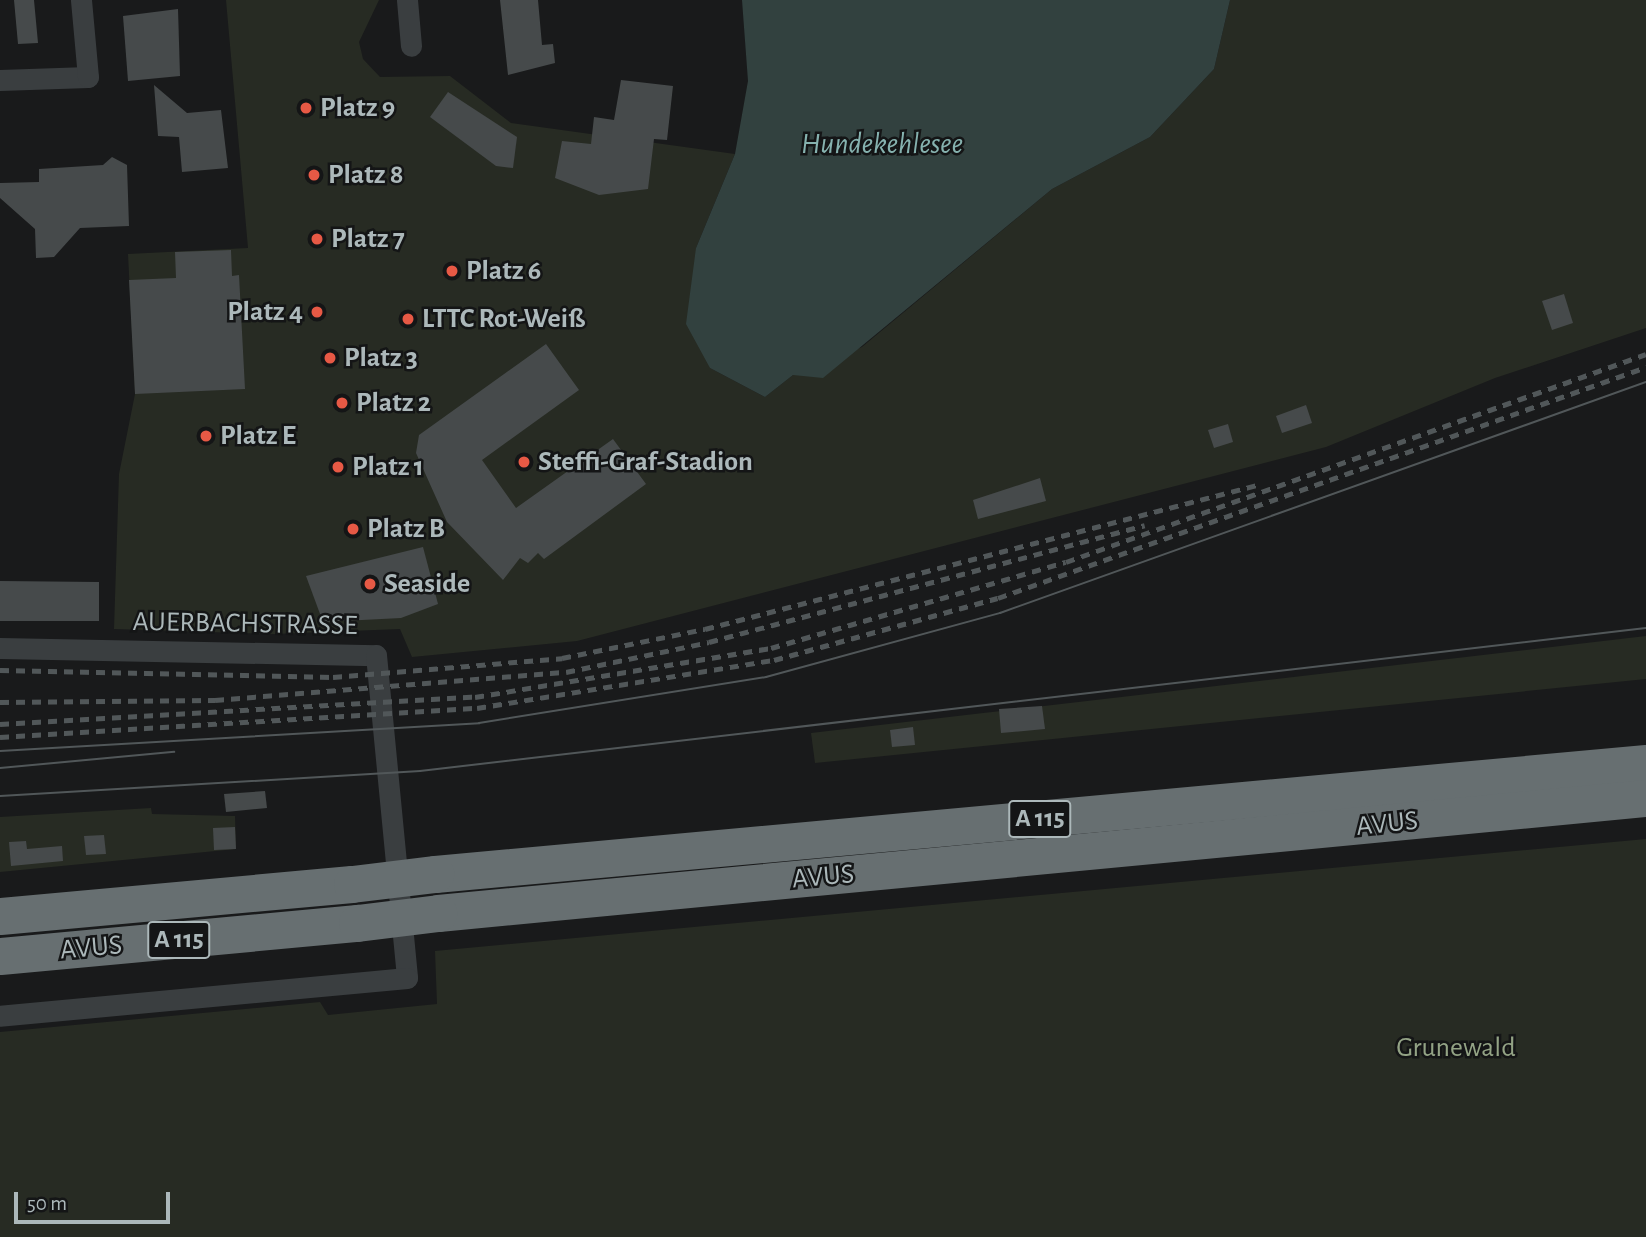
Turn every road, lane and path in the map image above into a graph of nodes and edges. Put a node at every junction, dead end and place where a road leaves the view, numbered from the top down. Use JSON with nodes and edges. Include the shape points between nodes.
{"nodes":[{"id":1,"x":81,"y":0,"type":"edge"},
{"id":2,"x":407,"y":0,"type":"edge"},
{"id":3,"x":411,"y":46,"type":"dead end"},
{"id":4,"x":0,"y":79,"type":"edge"},
{"id":5,"x":0,"y":648,"type":"edge"},
{"id":6,"x":1646,"y":763,"type":"edge"},
{"id":7,"x":1646,"y":799,"type":"edge"},
{"id":8,"x":0,"y":916,"type":"edge"},
{"id":9,"x":0,"y":956,"type":"edge"},
{"id":10,"x":0,"y":1016,"type":"edge"}],
"edges":[{"from":1,"to":4,"type":"street","via":[[88,77]]},
{"from":2,"to":3,"type":"street"},
{"from":5,"to":10,"type":"street","name":"AUERBACHSTRASSE","via":[[376,655],[407,978]]},
{"from":6,"to":8,"type":"highway","name":"AVUS","number":"A 115","bridge":true},
{"from":7,"to":9,"type":"highway","name":"AVUS","number":"A 115","bridge":true}]}
